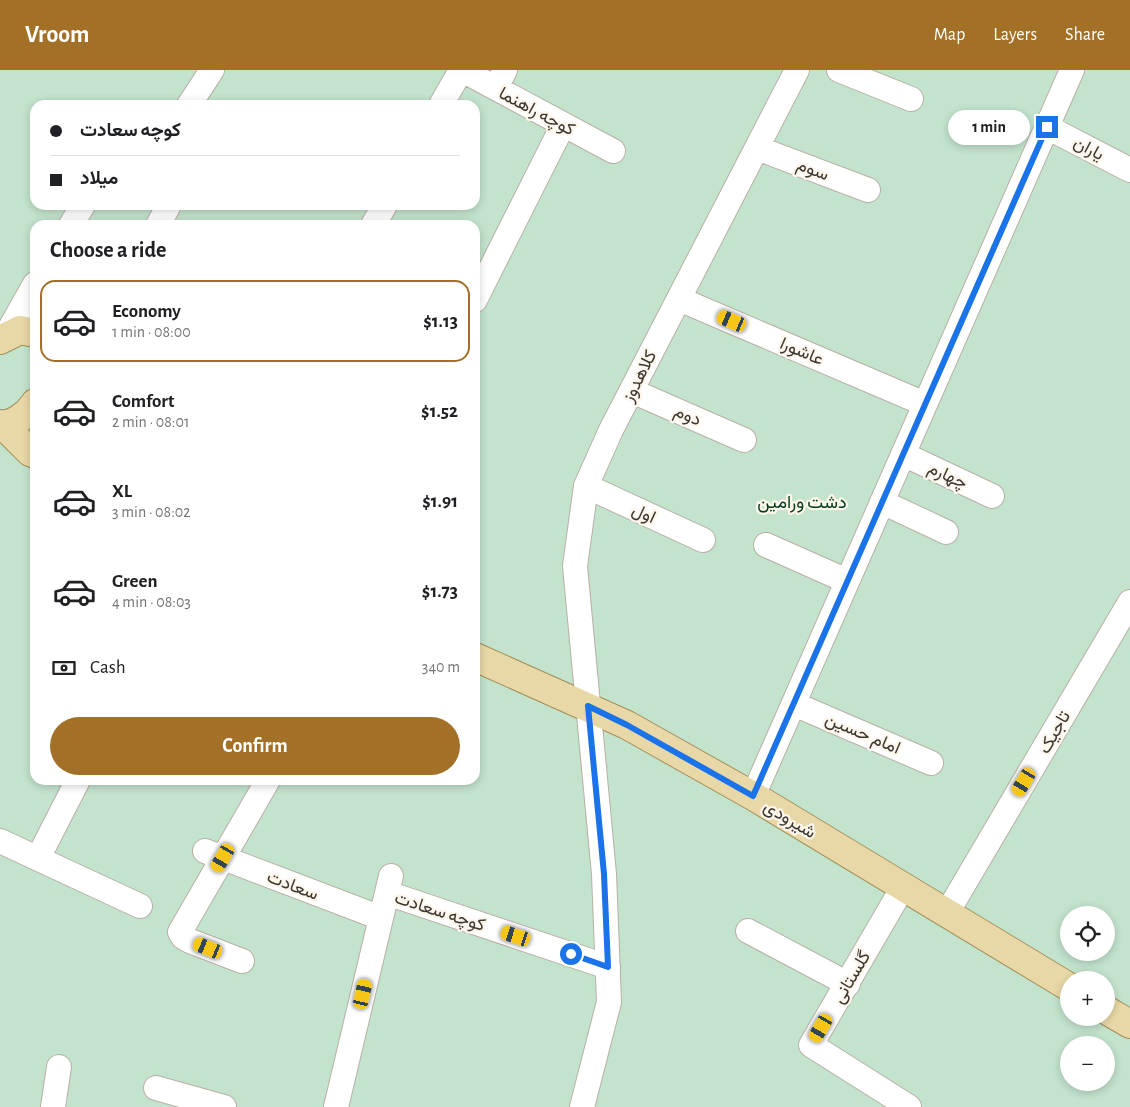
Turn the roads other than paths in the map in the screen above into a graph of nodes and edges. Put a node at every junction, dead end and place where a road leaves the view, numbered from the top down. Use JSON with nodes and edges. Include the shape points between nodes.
{"nodes":[{"id":1,"x":212,"y":70,"type":"edge"},
{"id":2,"x":461,"y":70,"type":"edge"},
{"id":3,"x":797,"y":70,"type":"edge"},
{"id":4,"x":839,"y":70,"type":"edge"},
{"id":5,"x":1072,"y":70,"type":"edge"},
{"id":6,"x":500,"y":79,"type":"edge"},
{"id":7,"x":911,"y":99,"type":"dead end"},
{"id":8,"x":192,"y":100,"type":"edge"},
{"id":9,"x":444,"y":100,"type":"edge"},
{"id":10,"x":563,"y":125,"type":"junction"},
{"id":11,"x":1047,"y":127,"type":"junction"},
{"id":12,"x":757,"y":148,"type":"junction"},
{"id":13,"x":613,"y":151,"type":"dead end"},
{"id":14,"x":1130,"y":170,"type":"edge"},
{"id":15,"x":868,"y":190,"type":"dead end"},
{"id":16,"x":480,"y":290,"type":"edge"},
{"id":17,"x":30,"y":292,"type":"edge"},
{"id":18,"x":679,"y":299,"type":"junction"},
{"id":19,"x":30,"y":333,"type":"edge"},
{"id":20,"x":3,"y":338,"type":"edge"},
{"id":21,"x":632,"y":391,"type":"junction"},
{"id":22,"x":925,"y":404,"type":"junction"},
{"id":23,"x":30,"y":410,"type":"edge"},
{"id":24,"x":2,"y":425,"type":"edge"},
{"id":25,"x":744,"y":440,"type":"dead end"},
{"id":26,"x":30,"y":450,"type":"edge"},
{"id":27,"x":903,"y":454,"type":"junction"},
{"id":28,"x":586,"y":486,"type":"junction"},
{"id":29,"x":992,"y":496,"type":"dead end"},
{"id":30,"x":882,"y":502,"type":"junction"},
{"id":31,"x":946,"y":532,"type":"dead end"},
{"id":32,"x":703,"y":540,"type":"dead end"},
{"id":33,"x":766,"y":545,"type":"dead end"},
{"id":34,"x":847,"y":581,"type":"junction"},
{"id":35,"x":1130,"y":602,"type":"edge"},
{"id":36,"x":480,"y":658,"type":"edge"},
{"id":37,"x":794,"y":704,"type":"junction"},
{"id":38,"x":588,"y":706,"type":"junction"},
{"id":39,"x":931,"y":763,"type":"dead end"},
{"id":40,"x":75,"y":785,"type":"edge"},
{"id":41,"x":264,"y":785,"type":"edge"},
{"id":42,"x":753,"y":796,"type":"junction"},
{"id":43,"x":0,"y":841,"type":"edge"},
{"id":44,"x":214,"y":854,"type":"junction"},
{"id":45,"x":38,"y":858,"type":"junction"},
{"id":46,"x":903,"y":887,"type":"junction"},
{"id":47,"x":140,"y":906,"type":"dead end"},
{"id":48,"x":947,"y":913,"type":"junction"},
{"id":49,"x":381,"y":918,"type":"junction"},
{"id":50,"x":748,"y":931,"type":"dead end"},
{"id":51,"x":242,"y":961,"type":"dead end"},
{"id":52,"x":608,"y":967,"type":"junction"},
{"id":53,"x":1060,"y":982,"type":"edge"},
{"id":54,"x":848,"y":984,"type":"junction"},
{"id":55,"x":1115,"y":1015,"type":"edge"},
{"id":56,"x":1130,"y":1024,"type":"edge"},
{"id":57,"x":59,"y":1067,"type":"dead end"},
{"id":58,"x":156,"y":1088,"type":"dead end"},
{"id":59,"x":53,"y":1107,"type":"edge"},
{"id":60,"x":224,"y":1107,"type":"edge"},
{"id":61,"x":336,"y":1107,"type":"edge"},
{"id":62,"x":582,"y":1107,"type":"edge"},
{"id":63,"x":909,"y":1107,"type":"edge"}],
"edges":[{"from":1,"to":8,"type":"street"},
{"from":2,"to":6,"type":"street","name":"کوچه راهنما"},
{"from":2,"to":9,"type":"street"},
{"from":3,"to":12,"type":"street","name":"کلاهدوز"},
{"from":4,"to":7,"type":"street"},
{"from":5,"to":11,"type":"street"},
{"from":6,"to":10,"type":"street","name":"کوچه راهنما"},
{"from":10,"to":13,"type":"street","name":"کوچه راهنما"},
{"from":10,"to":16,"type":"street"},
{"from":11,"to":14,"type":"street","name":"یاران"},
{"from":11,"to":22,"type":"street"},
{"from":12,"to":15,"type":"street","name":"سوم"},
{"from":12,"to":18,"type":"street","name":"کلاهدوز"},
{"from":17,"to":20,"type":"street"},
{"from":18,"to":21,"type":"street","name":"کلاهدوز"},
{"from":18,"to":22,"type":"street","name":"عاشورا"},
{"from":19,"to":20,"type":"main road","via":[[20,330]]},
{"from":21,"to":25,"type":"street","name":"دوم"},
{"from":21,"to":28,"type":"street","name":"کلاهدوز"},
{"from":22,"to":27,"type":"street"},
{"from":23,"to":24,"type":"main road","via":[[17,420]]},
{"from":24,"to":26,"type":"main road"},
{"from":27,"to":29,"type":"street","name":"چهارم"},
{"from":27,"to":30,"type":"street"},
{"from":28,"to":32,"type":"street","name":"اول"},
{"from":28,"to":38,"type":"street","name":"کلاهدوز","via":[[575,566]]},
{"from":30,"to":31,"type":"street"},
{"from":30,"to":34,"type":"street"},
{"from":33,"to":34,"type":"street"},
{"from":34,"to":37,"type":"street"},
{"from":35,"to":48,"type":"street","name":"تاجیک"},
{"from":36,"to":38,"type":"main road","name":"شیرودی"},
{"from":37,"to":39,"type":"street","name":"امام حسین"},
{"from":37,"to":42,"type":"street"},
{"from":38,"to":42,"type":"main road","name":"شیرودی"},
{"from":38,"to":52,"type":"street","name":"کلاهدوز","via":[[604,874]]},
{"from":40,"to":45,"type":"street"},
{"from":41,"to":44,"type":"street"},
{"from":42,"to":46,"type":"main road","name":"شیرودی"},
{"from":43,"to":45,"type":"street"},
{"from":44,"to":49,"type":"street","name":"سعادت"},
{"from":44,"to":51,"type":"street","via":[[180,932],[190,941]]},
{"from":45,"to":47,"type":"street"},
{"from":46,"to":48,"type":"main road","name":"شیرودی"},
{"from":46,"to":54,"type":"street","name":"گلستانی"},
{"from":48,"to":53,"type":"main road","name":"شیرودی"},
{"from":49,"to":52,"type":"street","name":"کوچه سعادت","via":[[389,885]]},
{"from":49,"to":61,"type":"street"},
{"from":50,"to":54,"type":"street"},
{"from":52,"to":62,"type":"street","name":"کلاهدوز","via":[[609,1002]]},
{"from":54,"to":63,"type":"street","name":"گلستانی","via":[[811,1045]]},
{"from":55,"to":56,"type":"main road"},
{"from":57,"to":59,"type":"street"},
{"from":58,"to":60,"type":"street"}]}
